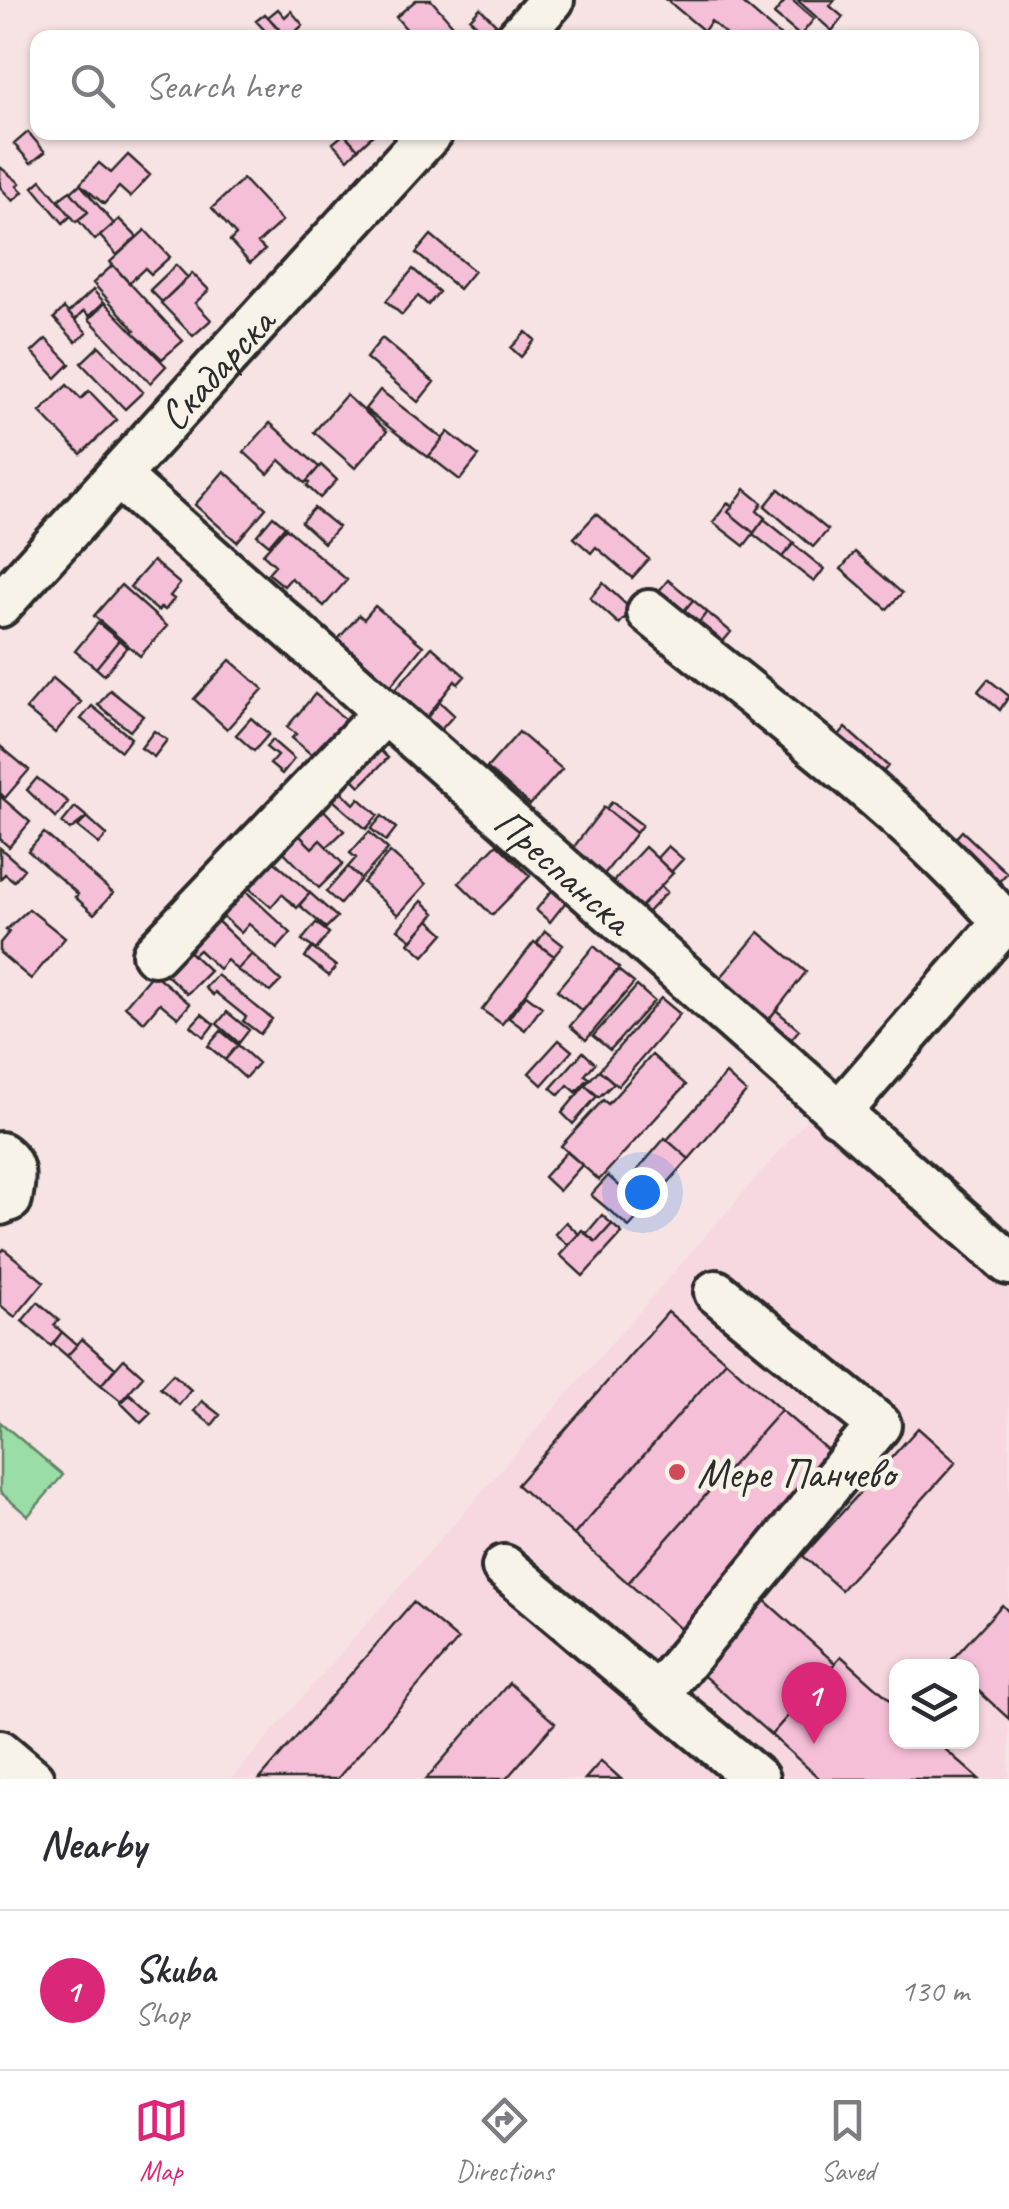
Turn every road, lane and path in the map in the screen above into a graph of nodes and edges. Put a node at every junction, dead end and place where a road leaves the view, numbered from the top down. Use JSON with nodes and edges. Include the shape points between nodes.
{"nodes":[{"id":1,"x":552,"y":0,"type":"edge"},
{"id":2,"x":525,"y":30,"type":"edge"},
{"id":3,"x":424,"y":140,"type":"edge"},
{"id":4,"x":118,"y":476,"type":"junction"},
{"id":5,"x":0,"y":605,"type":"edge"},
{"id":6,"x":648,"y":612,"type":"dead end"},
{"id":7,"x":385,"y":712,"type":"junction"},
{"id":8,"x":1007,"y":920,"type":"edge"},
{"id":9,"x":154,"y":954,"type":"dead end"},
{"id":10,"x":838,"y":1114,"type":"junction"},
{"id":11,"x":0,"y":1154,"type":"edge"},
{"id":12,"x":0,"y":1203,"type":"edge"},
{"id":13,"x":1009,"y":1263,"type":"edge"},
{"id":14,"x":716,"y":1292,"type":"dead end"},
{"id":15,"x":504,"y":1567,"type":"dead end"},
{"id":16,"x":656,"y":1695,"type":"junction"},
{"id":17,"x":0,"y":1752,"type":"edge"},
{"id":18,"x":32,"y":1779,"type":"edge"},
{"id":19,"x":756,"y":1779,"type":"edge"}],
"edges":[{"from":1,"to":2,"type":"street"},
{"from":3,"to":4,"type":"street","name":"Скадарска"},
{"from":4,"to":5,"type":"street","name":"Скадарска"},
{"from":4,"to":7,"type":"street","name":"Преспанска"},
{"from":6,"to":8,"type":"street","via":[[873,796]]},
{"from":7,"to":9,"type":"street"},
{"from":7,"to":10,"type":"street","name":"Преспанска"},
{"from":8,"to":10,"type":"street"},
{"from":10,"to":13,"type":"street","name":"Преспанска"},
{"from":11,"to":12,"type":"street","via":[[14,1176],[10,1199]]},
{"from":14,"to":16,"type":"street","via":[[879,1425]]},
{"from":15,"to":16,"type":"street"},
{"from":16,"to":19,"type":"street"},
{"from":17,"to":18,"type":"street"}]}
